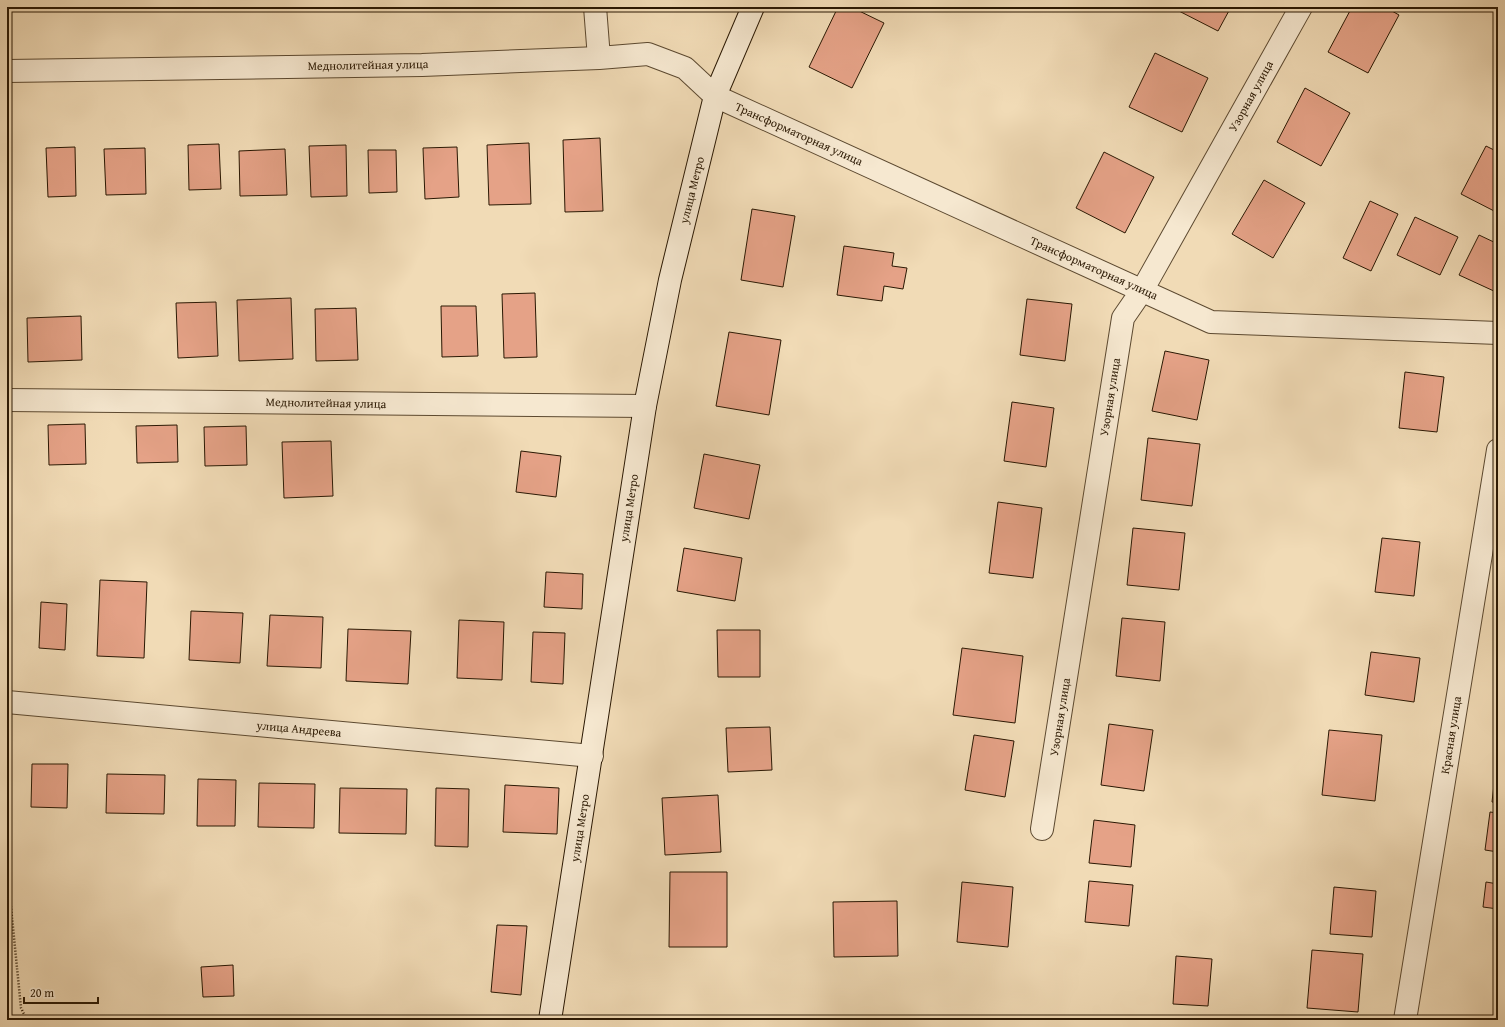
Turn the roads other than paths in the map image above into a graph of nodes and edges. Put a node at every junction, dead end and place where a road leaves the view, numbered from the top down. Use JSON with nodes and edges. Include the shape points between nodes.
{"nodes":[{"id":1,"x":595,"y":7,"type":"edge"},
{"id":2,"x":753,"y":7,"type":"edge"},
{"id":3,"x":1301,"y":7,"type":"edge"},
{"id":4,"x":599,"y":58,"type":"junction"},
{"id":5,"x":7,"y":70,"type":"edge"},
{"id":6,"x":715,"y":96,"type":"junction"},
{"id":7,"x":1143,"y":289,"type":"junction"},
{"id":8,"x":1498,"y":333,"type":"edge"},
{"id":9,"x":7,"y":400,"type":"edge"},
{"id":10,"x":645,"y":406,"type":"junction"},
{"id":11,"x":1498,"y":450,"type":"edge"},
{"id":12,"x":7,"y":702,"type":"edge"},
{"id":13,"x":592,"y":756,"type":"junction"},
{"id":14,"x":1042,"y":829,"type":"dead end"},
{"id":15,"x":550,"y":1020,"type":"edge"},
{"id":16,"x":1405,"y":1020,"type":"edge"}],
"edges":[{"from":1,"to":4,"type":"street"},
{"from":2,"to":6,"type":"street","name":"улица Метро"},
{"from":3,"to":7,"type":"street","name":"Узорная улица"},
{"from":4,"to":5,"type":"street","name":"Меднолитейная улица","via":[[422,65]]},
{"from":4,"to":6,"type":"street","name":"Меднолитейная улица","via":[[648,54],[686,68]]},
{"from":6,"to":7,"type":"street","name":"Трансформаторная улица"},
{"from":6,"to":10,"type":"street","name":"улица Метро","via":[[670,280]]},
{"from":7,"to":8,"type":"street","name":"Трансформаторная улица","via":[[1211,322]]},
{"from":7,"to":14,"type":"street","name":"Узорная улица","via":[[1123,318]]},
{"from":9,"to":10,"type":"street","name":"Меднолитейная улица"},
{"from":10,"to":13,"type":"street","name":"улица Метро"},
{"from":11,"to":16,"type":"street","name":"Красная улица"},
{"from":12,"to":13,"type":"street","name":"улица Андреева"},
{"from":13,"to":15,"type":"street","name":"улица Метро"}]}
